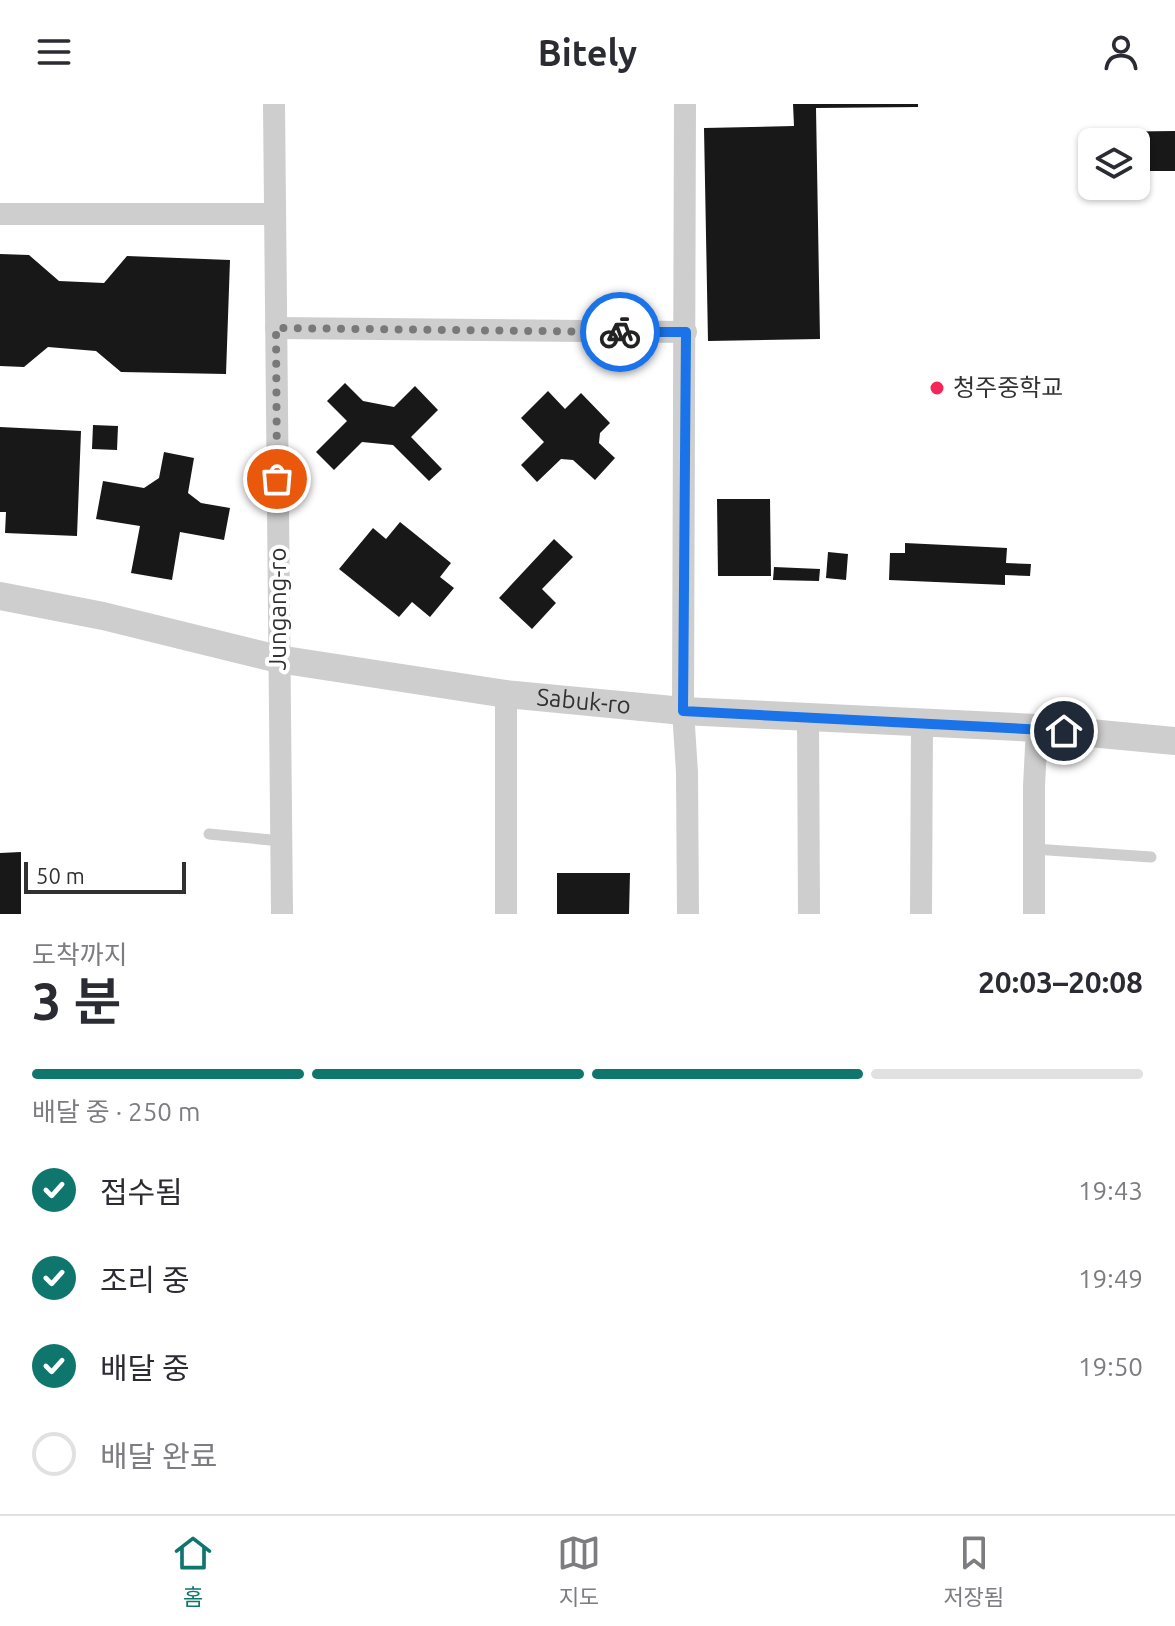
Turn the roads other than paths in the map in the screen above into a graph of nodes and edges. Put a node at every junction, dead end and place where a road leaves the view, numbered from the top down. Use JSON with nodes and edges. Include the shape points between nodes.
{"nodes":[{"id":1,"x":274,"y":104,"type":"edge"},
{"id":2,"x":685,"y":104,"type":"edge"},
{"id":3,"x":0,"y":214,"type":"edge"},
{"id":4,"x":275,"y":214,"type":"junction"},
{"id":5,"x":276,"y":328,"type":"junction"},
{"id":6,"x":686,"y":332,"type":"junction"},
{"id":7,"x":0,"y":596,"type":"edge"},
{"id":8,"x":278,"y":659,"type":"junction"},
{"id":9,"x":506,"y":694,"type":"junction"},
{"id":10,"x":683,"y":711,"type":"junction"},
{"id":11,"x":808,"y":718,"type":"junction"},
{"id":12,"x":922,"y":723,"type":"junction"},
{"id":13,"x":1037,"y":728,"type":"junction"},
{"id":14,"x":1175,"y":741,"type":"edge"},
{"id":15,"x":209,"y":834,"type":"dead end"},
{"id":16,"x":281,"y":841,"type":"junction"},
{"id":17,"x":1034,"y":849,"type":"junction"},
{"id":18,"x":1151,"y":857,"type":"dead end"},
{"id":19,"x":282,"y":914,"type":"edge"},
{"id":20,"x":506,"y":914,"type":"edge"},
{"id":21,"x":688,"y":914,"type":"edge"},
{"id":22,"x":809,"y":914,"type":"edge"},
{"id":23,"x":921,"y":914,"type":"edge"},
{"id":24,"x":1034,"y":914,"type":"edge"}],
"edges":[{"from":1,"to":4,"type":"street","name":"Jungang-ro"},
{"from":2,"to":6,"type":"street"},
{"from":3,"to":4,"type":"street"},
{"from":4,"to":5,"type":"street","name":"Jungang-ro"},
{"from":5,"to":6,"type":"street"},
{"from":5,"to":8,"type":"street","name":"Jungang-ro"},
{"from":6,"to":10,"type":"street"},
{"from":7,"to":8,"type":"street","name":"Sabuk-ro"},
{"from":8,"to":9,"type":"street","name":"Sabuk-ro"},
{"from":8,"to":16,"type":"street","name":"Jungang-ro"},
{"from":9,"to":10,"type":"street","name":"Sabuk-ro"},
{"from":9,"to":20,"type":"street"},
{"from":10,"to":11,"type":"street","name":"Sabuk-ro"},
{"from":10,"to":21,"type":"street"},
{"from":11,"to":12,"type":"street","name":"Sabuk-ro"},
{"from":11,"to":22,"type":"street"},
{"from":12,"to":13,"type":"street","name":"Sabuk-ro"},
{"from":12,"to":23,"type":"street"},
{"from":13,"to":14,"type":"street","name":"Sabuk-ro"},
{"from":13,"to":17,"type":"street"},
{"from":15,"to":16,"type":"lane"},
{"from":16,"to":19,"type":"street","name":"Jungang-ro"},
{"from":17,"to":18,"type":"lane"},
{"from":17,"to":24,"type":"street"}]}
